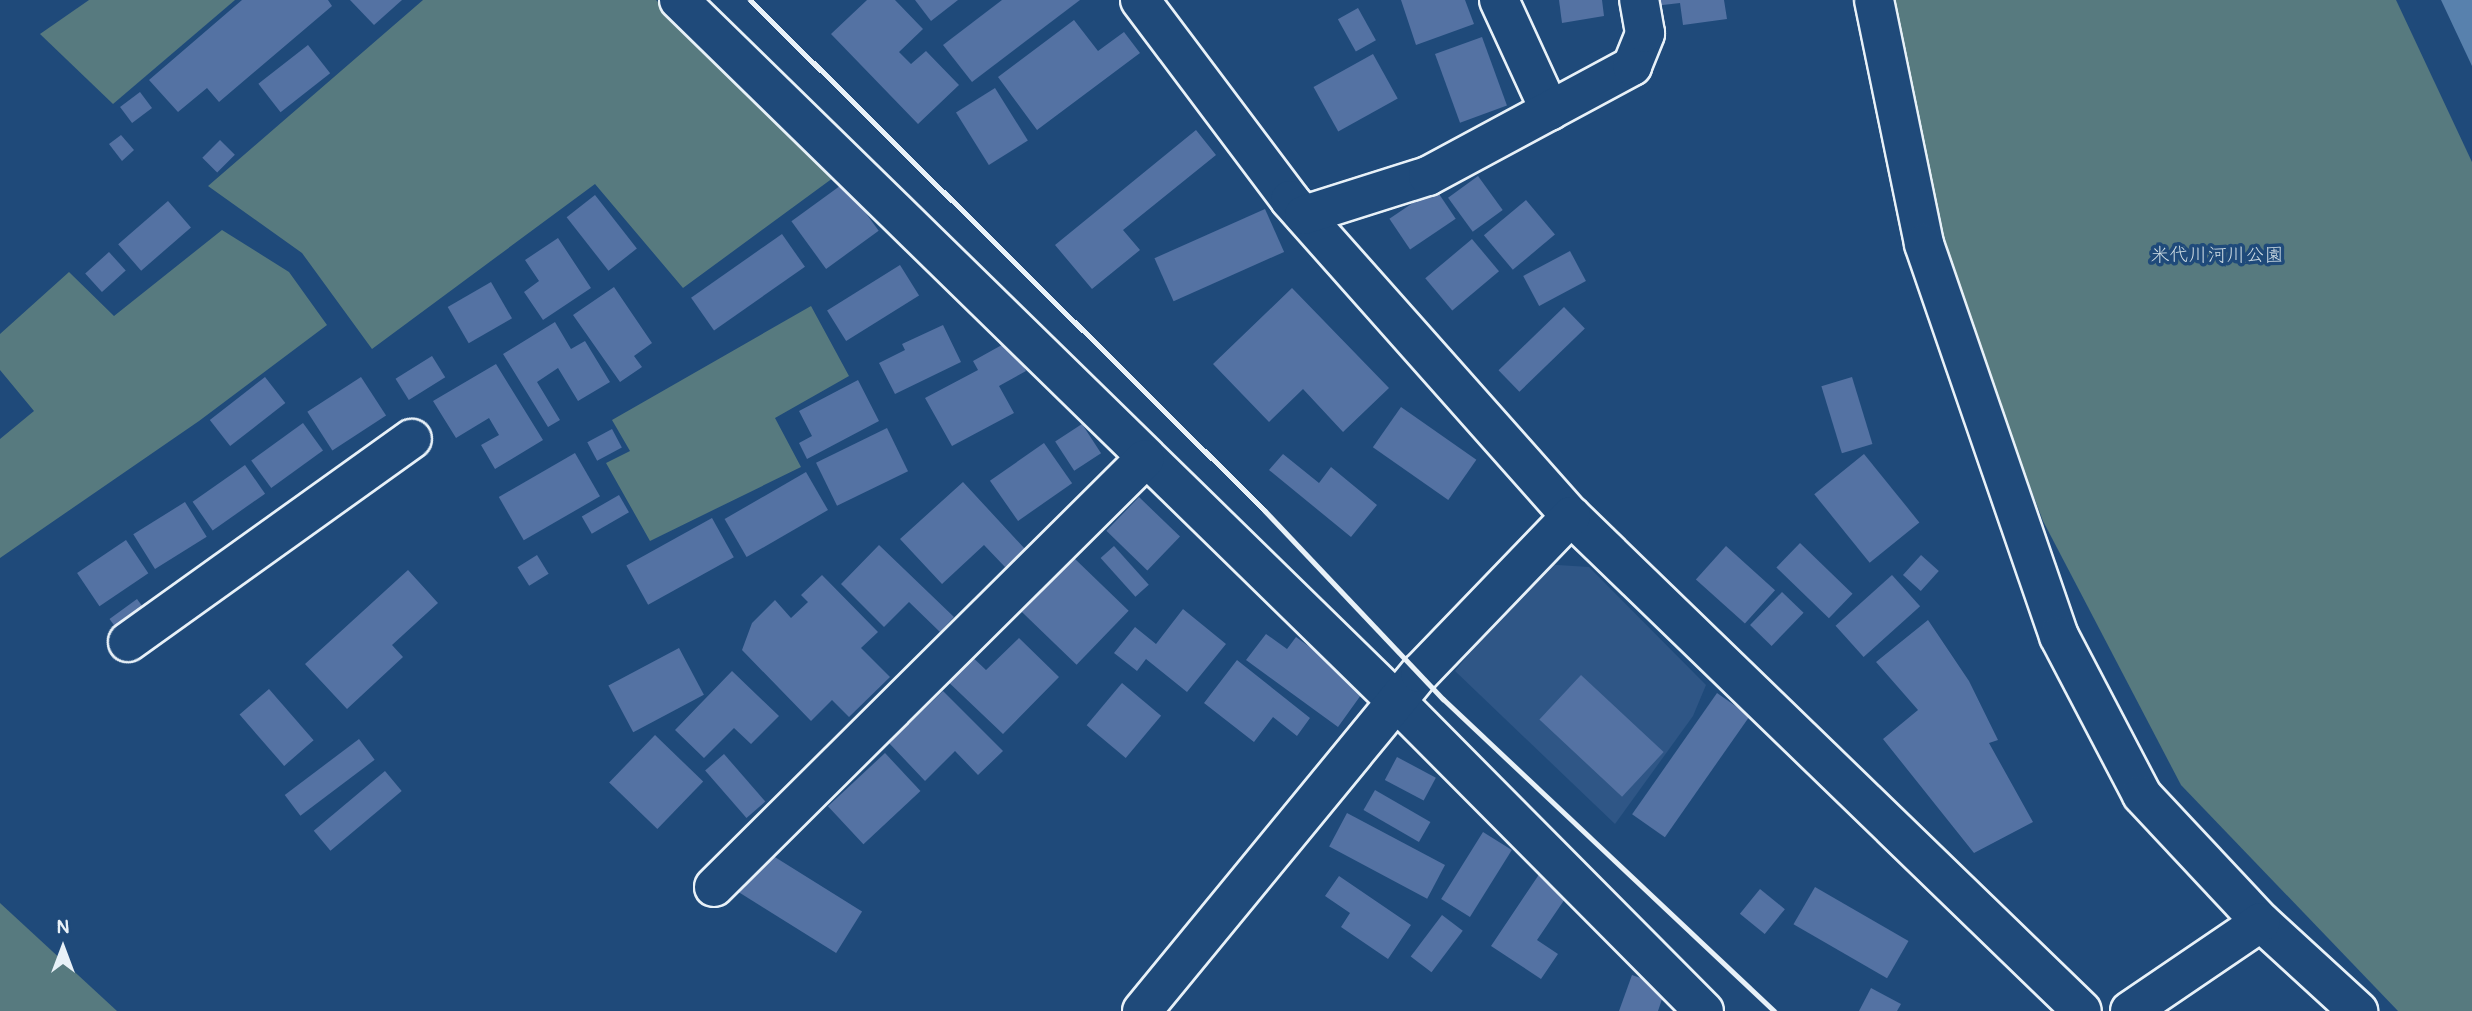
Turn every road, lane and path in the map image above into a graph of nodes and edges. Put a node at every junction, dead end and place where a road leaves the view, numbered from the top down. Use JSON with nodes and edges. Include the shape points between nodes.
{"nodes":[{"id":1,"x":679,"y":0,"type":"edge"},
{"id":2,"x":1140,"y":0,"type":"edge"},
{"id":3,"x":1499,"y":0,"type":"edge"},
{"id":4,"x":1639,"y":0,"type":"edge"},
{"id":5,"x":1874,"y":0,"type":"edge"},
{"id":6,"x":1550,"y":111,"type":"junction"},
{"id":7,"x":1304,"y":215,"type":"junction"},
{"id":8,"x":412,"y":439,"type":"dead end"},
{"id":9,"x":1145,"y":458,"type":"junction"},
{"id":10,"x":1571,"y":516,"type":"junction"},
{"id":11,"x":128,"y":642,"type":"dead end"},
{"id":12,"x":1395,"y":701,"type":"junction"},
{"id":13,"x":714,"y":887,"type":"dead end"},
{"id":14,"x":2261,"y":922,"type":"junction"},
{"id":15,"x":1142,"y":1011,"type":"edge"},
{"id":16,"x":1704,"y":1011,"type":"edge"},
{"id":17,"x":2082,"y":1011,"type":"edge"},
{"id":18,"x":2130,"y":1011,"type":"edge"},
{"id":19,"x":2358,"y":1011,"type":"edge"}],
"edges":[{"from":1,"to":9,"type":"street"},
{"from":2,"to":7,"type":"street"},
{"from":3,"to":6,"type":"street"},
{"from":4,"to":6,"type":"street","via":[[1645,33],[1632,66]]},
{"from":5,"to":14,"type":"street","via":[[1924,244],[2059,636],[2142,795]]},
{"from":6,"to":7,"type":"street","via":[[1428,176]]},
{"from":7,"to":10,"type":"street"},
{"from":8,"to":11,"type":"street"},
{"from":9,"to":12,"type":"street"},
{"from":9,"to":13,"type":"street"},
{"from":10,"to":12,"type":"street"},
{"from":10,"to":17,"type":"street"},
{"from":12,"to":15,"type":"street"},
{"from":12,"to":16,"type":"street"},
{"from":14,"to":18,"type":"street"},
{"from":14,"to":19,"type":"street"}]}
